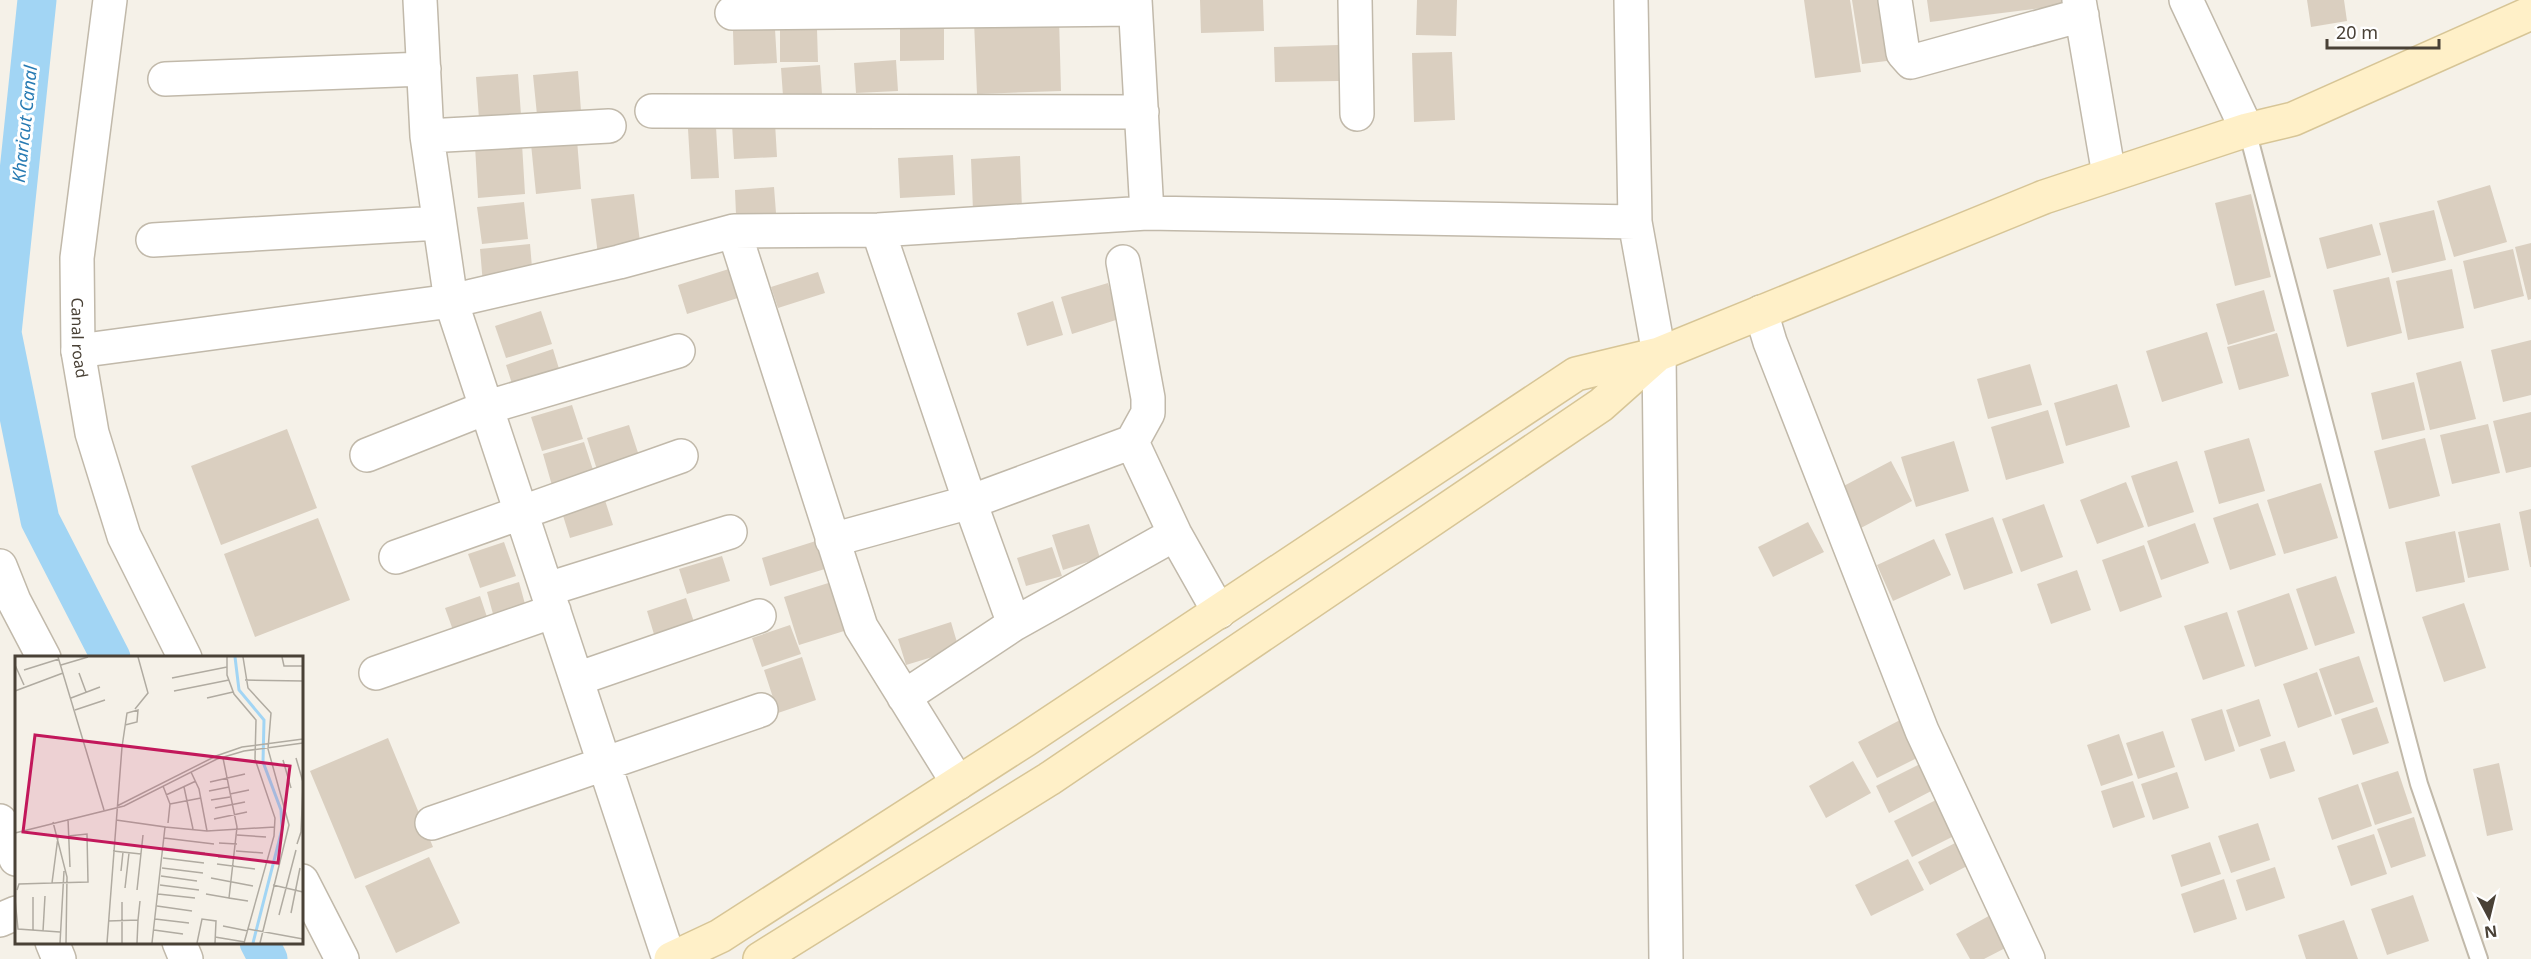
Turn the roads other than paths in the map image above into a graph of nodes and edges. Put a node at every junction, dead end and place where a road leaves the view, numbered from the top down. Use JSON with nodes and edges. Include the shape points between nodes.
{"nodes":[{"id":1,"x":110,"y":0,"type":"edge"},
{"id":2,"x":420,"y":0,"type":"edge"},
{"id":3,"x":1354,"y":0,"type":"edge"},
{"id":4,"x":1631,"y":0,"type":"edge"},
{"id":5,"x":1895,"y":0,"type":"edge"},
{"id":6,"x":2186,"y":0,"type":"edge"},
{"id":7,"x":1135,"y":5,"type":"edge"},
{"id":8,"x":2081,"y":7,"type":"edge"},
{"id":9,"x":732,"y":12,"type":"dead end"},
{"id":10,"x":2531,"y":13,"type":"edge"},
{"id":11,"x":424,"y":69,"type":"junction"},
{"id":12,"x":165,"y":79,"type":"dead end"},
{"id":13,"x":652,"y":111,"type":"dead end"},
{"id":14,"x":1142,"y":112,"type":"junction"},
{"id":15,"x":1357,"y":114,"type":"dead end"},
{"id":16,"x":609,"y":126,"type":"dead end"},
{"id":17,"x":2247,"y":130,"type":"junction"},
{"id":18,"x":427,"y":136,"type":"junction"},
{"id":19,"x":2109,"y":176,"type":"junction"},
{"id":20,"x":1147,"y":213,"type":"junction"},
{"id":21,"x":1635,"y":222,"type":"junction"},
{"id":22,"x":439,"y":223,"type":"junction"},
{"id":23,"x":879,"y":230,"type":"junction"},
{"id":24,"x":734,"y":231,"type":"junction"},
{"id":25,"x":153,"y":240,"type":"dead end"},
{"id":26,"x":1123,"y":262,"type":"dead end"},
{"id":27,"x":451,"y":301,"type":"junction"},
{"id":28,"x":1761,"y":312,"type":"junction"},
{"id":29,"x":78,"y":351,"type":"junction"},
{"id":30,"x":678,"y":351,"type":"dead end"},
{"id":31,"x":1659,"y":354,"type":"junction"},
{"id":32,"x":488,"y":407,"type":"junction"},
{"id":33,"x":1132,"y":442,"type":"junction"},
{"id":34,"x":367,"y":455,"type":"dead end"},
{"id":35,"x":681,"y":456,"type":"dead end"},
{"id":36,"x":970,"y":502,"type":"junction"},
{"id":37,"x":522,"y":512,"type":"junction"},
{"id":38,"x":730,"y":532,"type":"dead end"},
{"id":39,"x":1175,"y":534,"type":"junction"},
{"id":40,"x":832,"y":540,"type":"junction"},
{"id":41,"x":396,"y":557,"type":"dead end"},
{"id":42,"x":0,"y":566,"type":"edge"},
{"id":43,"x":551,"y":600,"type":"junction"},
{"id":44,"x":1219,"y":612,"type":"junction"},
{"id":45,"x":759,"y":616,"type":"dead end"},
{"id":46,"x":1014,"y":624,"type":"junction"},
{"id":47,"x":43,"y":656,"type":"edge"},
{"id":48,"x":184,"y":656,"type":"edge"},
{"id":49,"x":375,"y":673,"type":"dead end"},
{"id":50,"x":577,"y":679,"type":"junction"},
{"id":51,"x":904,"y":697,"type":"junction"},
{"id":52,"x":761,"y":710,"type":"dead end"},
{"id":53,"x":605,"y":765,"type":"junction"},
{"id":54,"x":958,"y":783,"type":"junction"},
{"id":55,"x":0,"y":821,"type":"edge"},
{"id":56,"x":432,"y":823,"type":"dead end"},
{"id":57,"x":15,"y":857,"type":"edge"},
{"id":58,"x":303,"y":883,"type":"edge"},
{"id":59,"x":15,"y":913,"type":"edge"},
{"id":60,"x":0,"y":920,"type":"edge"},
{"id":61,"x":53,"y":944,"type":"edge"},
{"id":62,"x":180,"y":944,"type":"edge"},
{"id":63,"x":59,"y":959,"type":"edge"},
{"id":64,"x":186,"y":959,"type":"edge"},
{"id":65,"x":342,"y":959,"type":"edge"},
{"id":66,"x":670,"y":959,"type":"edge"},
{"id":67,"x":760,"y":959,"type":"edge"},
{"id":68,"x":1666,"y":959,"type":"edge"},
{"id":69,"x":2028,"y":959,"type":"edge"},
{"id":70,"x":2479,"y":959,"type":"edge"}],
"edges":[{"from":1,"to":29,"type":"street","name":"Canal road","via":[[77,258]]},
{"from":2,"to":11,"type":"street"},
{"from":3,"to":15,"type":"street"},
{"from":4,"to":21,"type":"street"},
{"from":5,"to":8,"type":"street","via":[[1902,52],[1911,62]]},
{"from":6,"to":17,"type":"street"},
{"from":7,"to":9,"type":"street"},
{"from":7,"to":14,"type":"street"},
{"from":8,"to":19,"type":"street"},
{"from":10,"to":17,"type":"main road","via":[[2294,119]]},
{"from":11,"to":12,"type":"street"},
{"from":11,"to":18,"type":"street"},
{"from":13,"to":14,"type":"street"},
{"from":14,"to":20,"type":"street"},
{"from":16,"to":18,"type":"street"},
{"from":17,"to":19,"type":"main road"},
{"from":17,"to":70,"type":"lane","via":[[2419,784]]},
{"from":18,"to":22,"type":"street"},
{"from":19,"to":28,"type":"main road","via":[[2044,197]]},
{"from":20,"to":21,"type":"street"},
{"from":20,"to":23,"type":"street"},
{"from":21,"to":31,"type":"street"},
{"from":22,"to":25,"type":"street"},
{"from":22,"to":27,"type":"street"},
{"from":23,"to":24,"type":"street"},
{"from":23,"to":36,"type":"street"},
{"from":24,"to":27,"type":"street"},
{"from":24,"to":40,"type":"street"},
{"from":26,"to":33,"type":"street","via":[[1148,398],[1148,414]]},
{"from":27,"to":29,"type":"street"},
{"from":27,"to":32,"type":"street"},
{"from":28,"to":31,"type":"main road"},
{"from":28,"to":69,"type":"street","via":[[1922,731]]},
{"from":29,"to":48,"type":"street","name":"Canal road","via":[[93,433],[124,536]]},
{"from":30,"to":32,"type":"street"},
{"from":31,"to":44,"type":"main road","via":[[1576,374]]},
{"from":31,"to":67,"type":"main road","via":[[1601,405],[1059,772]]},
{"from":31,"to":68,"type":"street"},
{"from":32,"to":34,"type":"street"},
{"from":32,"to":37,"type":"street"},
{"from":33,"to":36,"type":"street"},
{"from":33,"to":39,"type":"street"},
{"from":35,"to":37,"type":"street"},
{"from":36,"to":40,"type":"street"},
{"from":36,"to":46,"type":"street"},
{"from":37,"to":41,"type":"street"},
{"from":37,"to":43,"type":"street"},
{"from":38,"to":43,"type":"street"},
{"from":39,"to":44,"type":"street"},
{"from":39,"to":46,"type":"street"},
{"from":40,"to":51,"type":"street","via":[[861,627]]},
{"from":42,"to":47,"type":"street"},
{"from":43,"to":49,"type":"street"},
{"from":43,"to":50,"type":"street"},
{"from":44,"to":54,"type":"main road"},
{"from":45,"to":50,"type":"street"},
{"from":46,"to":51,"type":"street"},
{"from":50,"to":53,"type":"street"},
{"from":51,"to":54,"type":"street"},
{"from":52,"to":53,"type":"street"},
{"from":53,"to":56,"type":"street"},
{"from":53,"to":66,"type":"street"},
{"from":54,"to":66,"type":"main road","via":[[720,936]]},
{"from":55,"to":57,"type":"street"},
{"from":58,"to":65,"type":"street"},
{"from":59,"to":60,"type":"street"},
{"from":61,"to":63,"type":"street"},
{"from":62,"to":64,"type":"street"}]}
